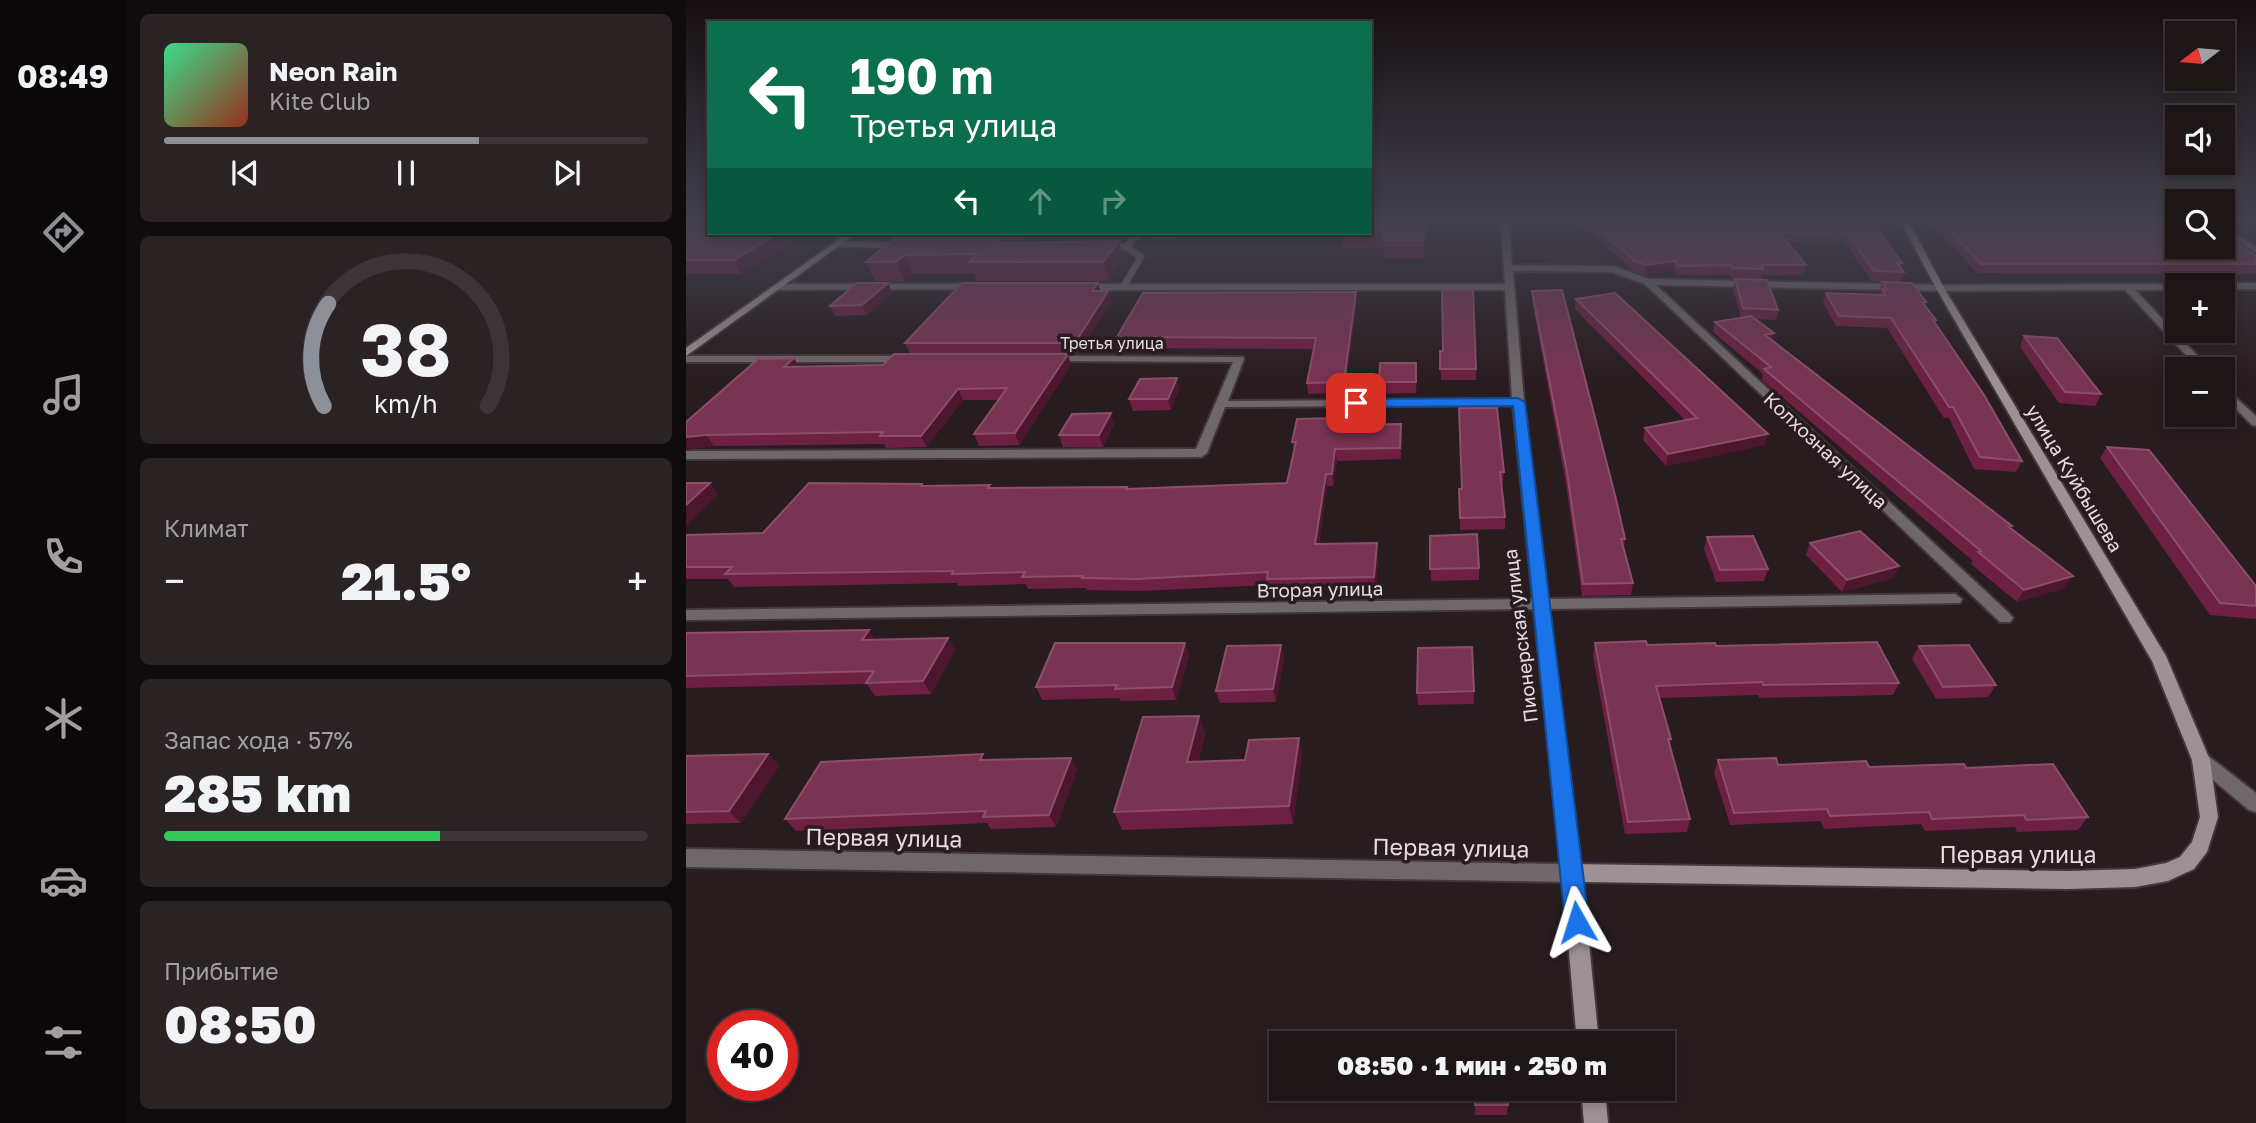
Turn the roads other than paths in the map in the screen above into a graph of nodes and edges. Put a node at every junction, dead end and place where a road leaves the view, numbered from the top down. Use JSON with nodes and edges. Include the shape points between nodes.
{"nodes":[{"id":1,"x":796,"y":274,"type":"edge"},
{"id":2,"x":1131,"y":274,"type":"edge"},
{"id":3,"x":1509,"y":274,"type":"edge"},
{"id":4,"x":1627,"y":274,"type":"edge"},
{"id":5,"x":1933,"y":274,"type":"edge"},
{"id":6,"x":1647,"y":282,"type":"junction"},
{"id":7,"x":2235,"y":286,"type":"edge"},
{"id":8,"x":2256,"y":286,"type":"edge"},
{"id":9,"x":778,"y":287,"type":"junction"},
{"id":10,"x":985,"y":287,"type":"edge"},
{"id":11,"x":1068,"y":287,"type":"edge"},
{"id":12,"x":1123,"y":287,"type":"junction"},
{"id":13,"x":1510,"y":287,"type":"junction"},
{"id":14,"x":2127,"y":287,"type":"junction"},
{"id":15,"x":2165,"y":287,"type":"edge"},
{"id":16,"x":1940,"y":288,"type":"junction"},
{"id":17,"x":686,"y":353,"type":"edge"},
{"id":18,"x":2193,"y":357,"type":"edge"},
{"id":19,"x":686,"y":359,"type":"edge"},
{"id":20,"x":921,"y":359,"type":"edge"},
{"id":21,"x":1045,"y":359,"type":"edge"},
{"id":22,"x":2235,"y":401,"type":"edge"},
{"id":23,"x":1518,"y":402,"type":"junction"},
{"id":24,"x":1221,"y":404,"type":"junction"},
{"id":25,"x":2256,"y":423,"type":"edge"},
{"id":26,"x":686,"y":455,"type":"edge"},
{"id":27,"x":1955,"y":600,"type":"dead end"},
{"id":28,"x":1541,"y":606,"type":"junction"},
{"id":29,"x":686,"y":615,"type":"edge"},
{"id":30,"x":2006,"y":618,"type":"dead end"},
{"id":31,"x":2201,"y":760,"type":"junction"},
{"id":32,"x":2256,"y":804,"type":"edge"},
{"id":33,"x":686,"y":858,"type":"edge"},
{"id":34,"x":1572,"y":873,"type":"junction"},
{"id":35,"x":1587,"y":1031,"type":"edge"},
{"id":36,"x":1594,"y":1101,"type":"edge"},
{"id":37,"x":1596,"y":1123,"type":"edge"}],
"edges":[{"from":1,"to":9,"type":"street"},
{"from":2,"to":12,"type":"lane"},
{"from":3,"to":13,"type":"street","name":"Пионерская улица"},
{"from":4,"to":6,"type":"street"},
{"from":5,"to":16,"type":"street","name":"улица Куйбышева"},
{"from":6,"to":16,"type":"street"},
{"from":6,"to":30,"type":"street","name":"Колхозная улица"},
{"from":7,"to":8,"type":"street"},
{"from":9,"to":10,"type":"street"},
{"from":9,"to":17,"type":"street"},
{"from":11,"to":12,"type":"street"},
{"from":12,"to":13,"type":"street"},
{"from":13,"to":23,"type":"street","name":"Пионерская улица"},
{"from":14,"to":15,"type":"street"},
{"from":14,"to":16,"type":"street"},
{"from":14,"to":18,"type":"street"},
{"from":16,"to":31,"type":"street","name":"улица Куйбышева","via":[[2160,660]]},
{"from":19,"to":20,"type":"street"},
{"from":21,"to":24,"type":"street","name":"Третья улица","via":[[1239,359]]},
{"from":22,"to":25,"type":"street"},
{"from":23,"to":24,"type":"street"},
{"from":23,"to":28,"type":"street","name":"Пионерская улица"},
{"from":24,"to":26,"type":"street","name":"Третья улица","via":[[1201,453]]},
{"from":27,"to":28,"type":"street","name":"Вторая улица"},
{"from":28,"to":29,"type":"street","name":"Вторая улица"},
{"from":28,"to":34,"type":"street","name":"Пионерская улица"},
{"from":31,"to":32,"type":"street"},
{"from":31,"to":34,"type":"street","name":"Первая улица","via":[[2209,817],[2200,846],[2187,863],[2135,878]]},
{"from":33,"to":34,"type":"street","name":"Первая улица"},
{"from":34,"to":35,"type":"street","name":"Пионерская улица"},
{"from":36,"to":37,"type":"street"}]}
